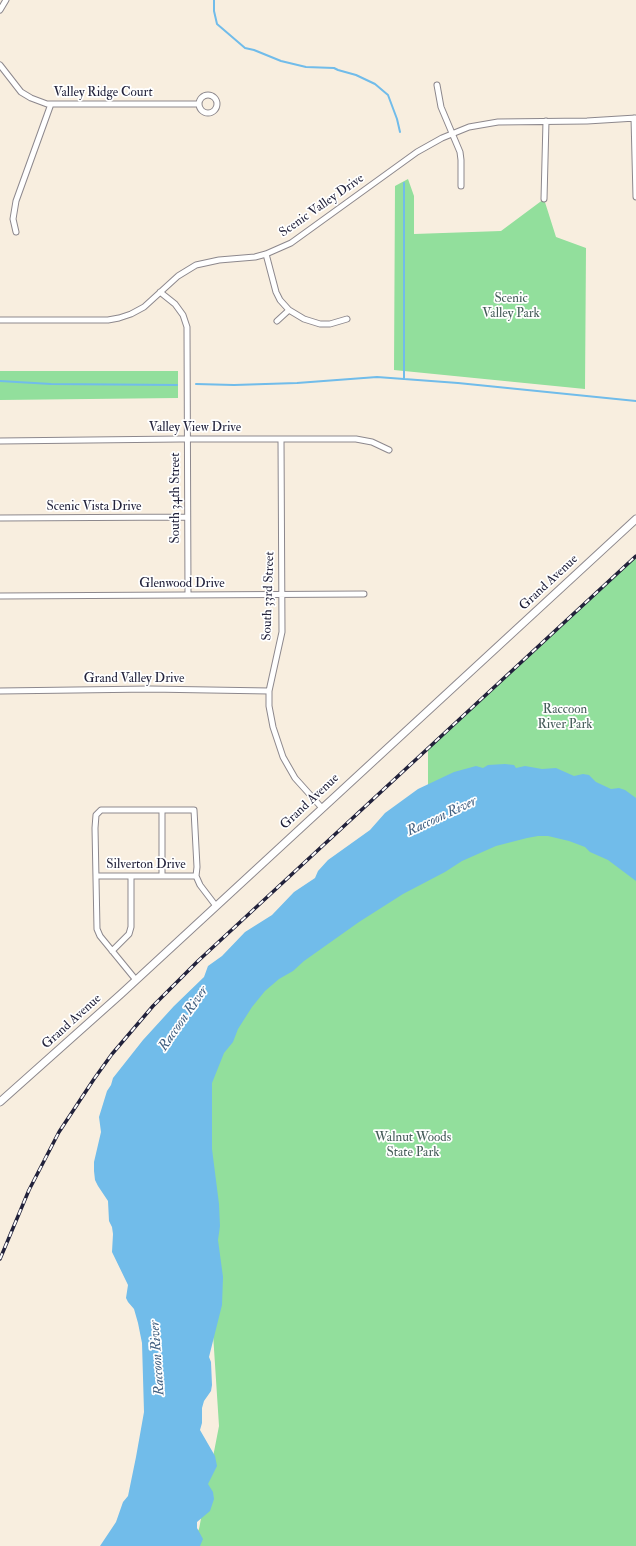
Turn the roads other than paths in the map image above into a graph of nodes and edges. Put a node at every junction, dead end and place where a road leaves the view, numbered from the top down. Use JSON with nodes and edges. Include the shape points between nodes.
{"nodes":[{"id":1,"x":6,"y":0,"type":"edge"},
{"id":2,"x":0,"y":10,"type":"edge"},
{"id":3,"x":0,"y":65,"type":"edge"},
{"id":4,"x":437,"y":85,"type":"dead end"},
{"id":5,"x":51,"y":104,"type":"junction"},
{"id":6,"x":199,"y":104,"type":"dead end"},
{"id":7,"x":635,"y":118,"type":"edge"},
{"id":8,"x":546,"y":121,"type":"junction"},
{"id":9,"x":451,"y":134,"type":"junction"},
{"id":10,"x":460,"y":186,"type":"dead end"},
{"id":11,"x":636,"y":197,"type":"edge"},
{"id":12,"x":544,"y":199,"type":"dead end"},
{"id":13,"x":16,"y":232,"type":"dead end"},
{"id":14,"x":266,"y":254,"type":"junction"},
{"id":15,"x":160,"y":292,"type":"junction"},
{"id":16,"x":289,"y":310,"type":"junction"},
{"id":17,"x":347,"y":319,"type":"dead end"},
{"id":18,"x":0,"y":320,"type":"edge"},
{"id":19,"x":277,"y":321,"type":"dead end"},
{"id":20,"x":187,"y":439,"type":"junction"},
{"id":21,"x":282,"y":440,"type":"junction"},
{"id":22,"x":0,"y":441,"type":"edge"},
{"id":23,"x":389,"y":450,"type":"dead end"},
{"id":24,"x":187,"y":517,"type":"junction"},
{"id":25,"x":0,"y":518,"type":"edge"},
{"id":26,"x":636,"y":519,"type":"edge"},
{"id":27,"x":364,"y":594,"type":"dead end"},
{"id":28,"x":188,"y":595,"type":"junction"},
{"id":29,"x":282,"y":595,"type":"junction"},
{"id":30,"x":0,"y":596,"type":"edge"},
{"id":31,"x":0,"y":691,"type":"edge"},
{"id":32,"x":269,"y":691,"type":"junction"},
{"id":33,"x":322,"y":808,"type":"junction"},
{"id":34,"x":162,"y":810,"type":"junction"},
{"id":35,"x":96,"y":876,"type":"junction"},
{"id":36,"x":131,"y":876,"type":"junction"},
{"id":37,"x":162,"y":876,"type":"junction"},
{"id":38,"x":196,"y":876,"type":"junction"},
{"id":39,"x":216,"y":906,"type":"junction"},
{"id":40,"x":112,"y":951,"type":"junction"},
{"id":41,"x":136,"y":980,"type":"junction"},
{"id":42,"x":0,"y":1102,"type":"edge"}],
"edges":[{"from":1,"to":2,"type":"street"},
{"from":3,"to":5,"type":"street","name":"Valley Ridge Court","via":[[21,92],[36,101]]},
{"from":4,"to":9,"type":"street","via":[[441,107]]},
{"from":5,"to":6,"type":"street","name":"Valley Ridge Court"},
{"from":5,"to":13,"type":"street","via":[[16,201],[13,219]]},
{"from":7,"to":8,"type":"street","name":"Scenic Valley Drive"},
{"from":7,"to":11,"type":"street"},
{"from":8,"to":9,"type":"street","name":"Scenic Valley Drive","via":[[498,122],[469,127]]},
{"from":8,"to":12,"type":"street"},
{"from":9,"to":10,"type":"street","via":[[461,160]]},
{"from":9,"to":14,"type":"street","name":"Scenic Valley Drive","via":[[417,152],[305,234]]},
{"from":14,"to":15,"type":"street","name":"Scenic Valley Drive","via":[[196,265]]},
{"from":14,"to":16,"type":"street","via":[[276,292]]},
{"from":15,"to":18,"type":"street","name":"Scenic Valley Drive","via":[[144,307],[108,320]]},
{"from":15,"to":20,"type":"street","name":"South 34th Street","via":[[175,304],[187,327]]},
{"from":16,"to":17,"type":"street","via":[[304,320],[320,324]]},
{"from":16,"to":19,"type":"street"},
{"from":20,"to":21,"type":"street","name":"Valley View Drive"},
{"from":20,"to":22,"type":"street","name":"Valley View Drive"},
{"from":20,"to":24,"type":"street","name":"South 34th Street"},
{"from":21,"to":23,"type":"street","name":"Valley View Drive","via":[[356,440],[372,442]]},
{"from":21,"to":29,"type":"street","name":"South 33rd Street"},
{"from":24,"to":25,"type":"street","name":"Scenic Vista Drive"},
{"from":24,"to":28,"type":"street","name":"South 34th Street"},
{"from":26,"to":33,"type":"main road","name":"Grand Avenue"},
{"from":27,"to":29,"type":"street","name":"Glenwood Drive"},
{"from":28,"to":29,"type":"street","name":"Glenwood Drive"},
{"from":28,"to":30,"type":"street","name":"Glenwood Drive"},
{"from":29,"to":32,"type":"street","name":"South 33rd Street","via":[[282,632]]},
{"from":31,"to":32,"type":"street","name":"Grand Valley Drive"},
{"from":32,"to":33,"type":"street","name":"South 33rd Street","via":[[273,728],[283,757],[296,778]]},
{"from":33,"to":39,"type":"main road","name":"Grand Avenue"},
{"from":34,"to":35,"type":"street","via":[[101,810],[96,815],[95,828]]},
{"from":34,"to":37,"type":"street"},
{"from":34,"to":38,"type":"street","via":[[194,810]]},
{"from":35,"to":36,"type":"street","name":"Silverton Drive"},
{"from":35,"to":40,"type":"street","via":[[97,929]]},
{"from":36,"to":37,"type":"street","name":"Silverton Drive"},
{"from":36,"to":40,"type":"street","via":[[131,927],[129,934]]},
{"from":37,"to":38,"type":"street","name":"Silverton Drive"},
{"from":38,"to":39,"type":"street"},
{"from":39,"to":41,"type":"main road","name":"Grand Avenue"},
{"from":40,"to":41,"type":"street"},
{"from":41,"to":42,"type":"main road","name":"Grand Avenue"}]}
